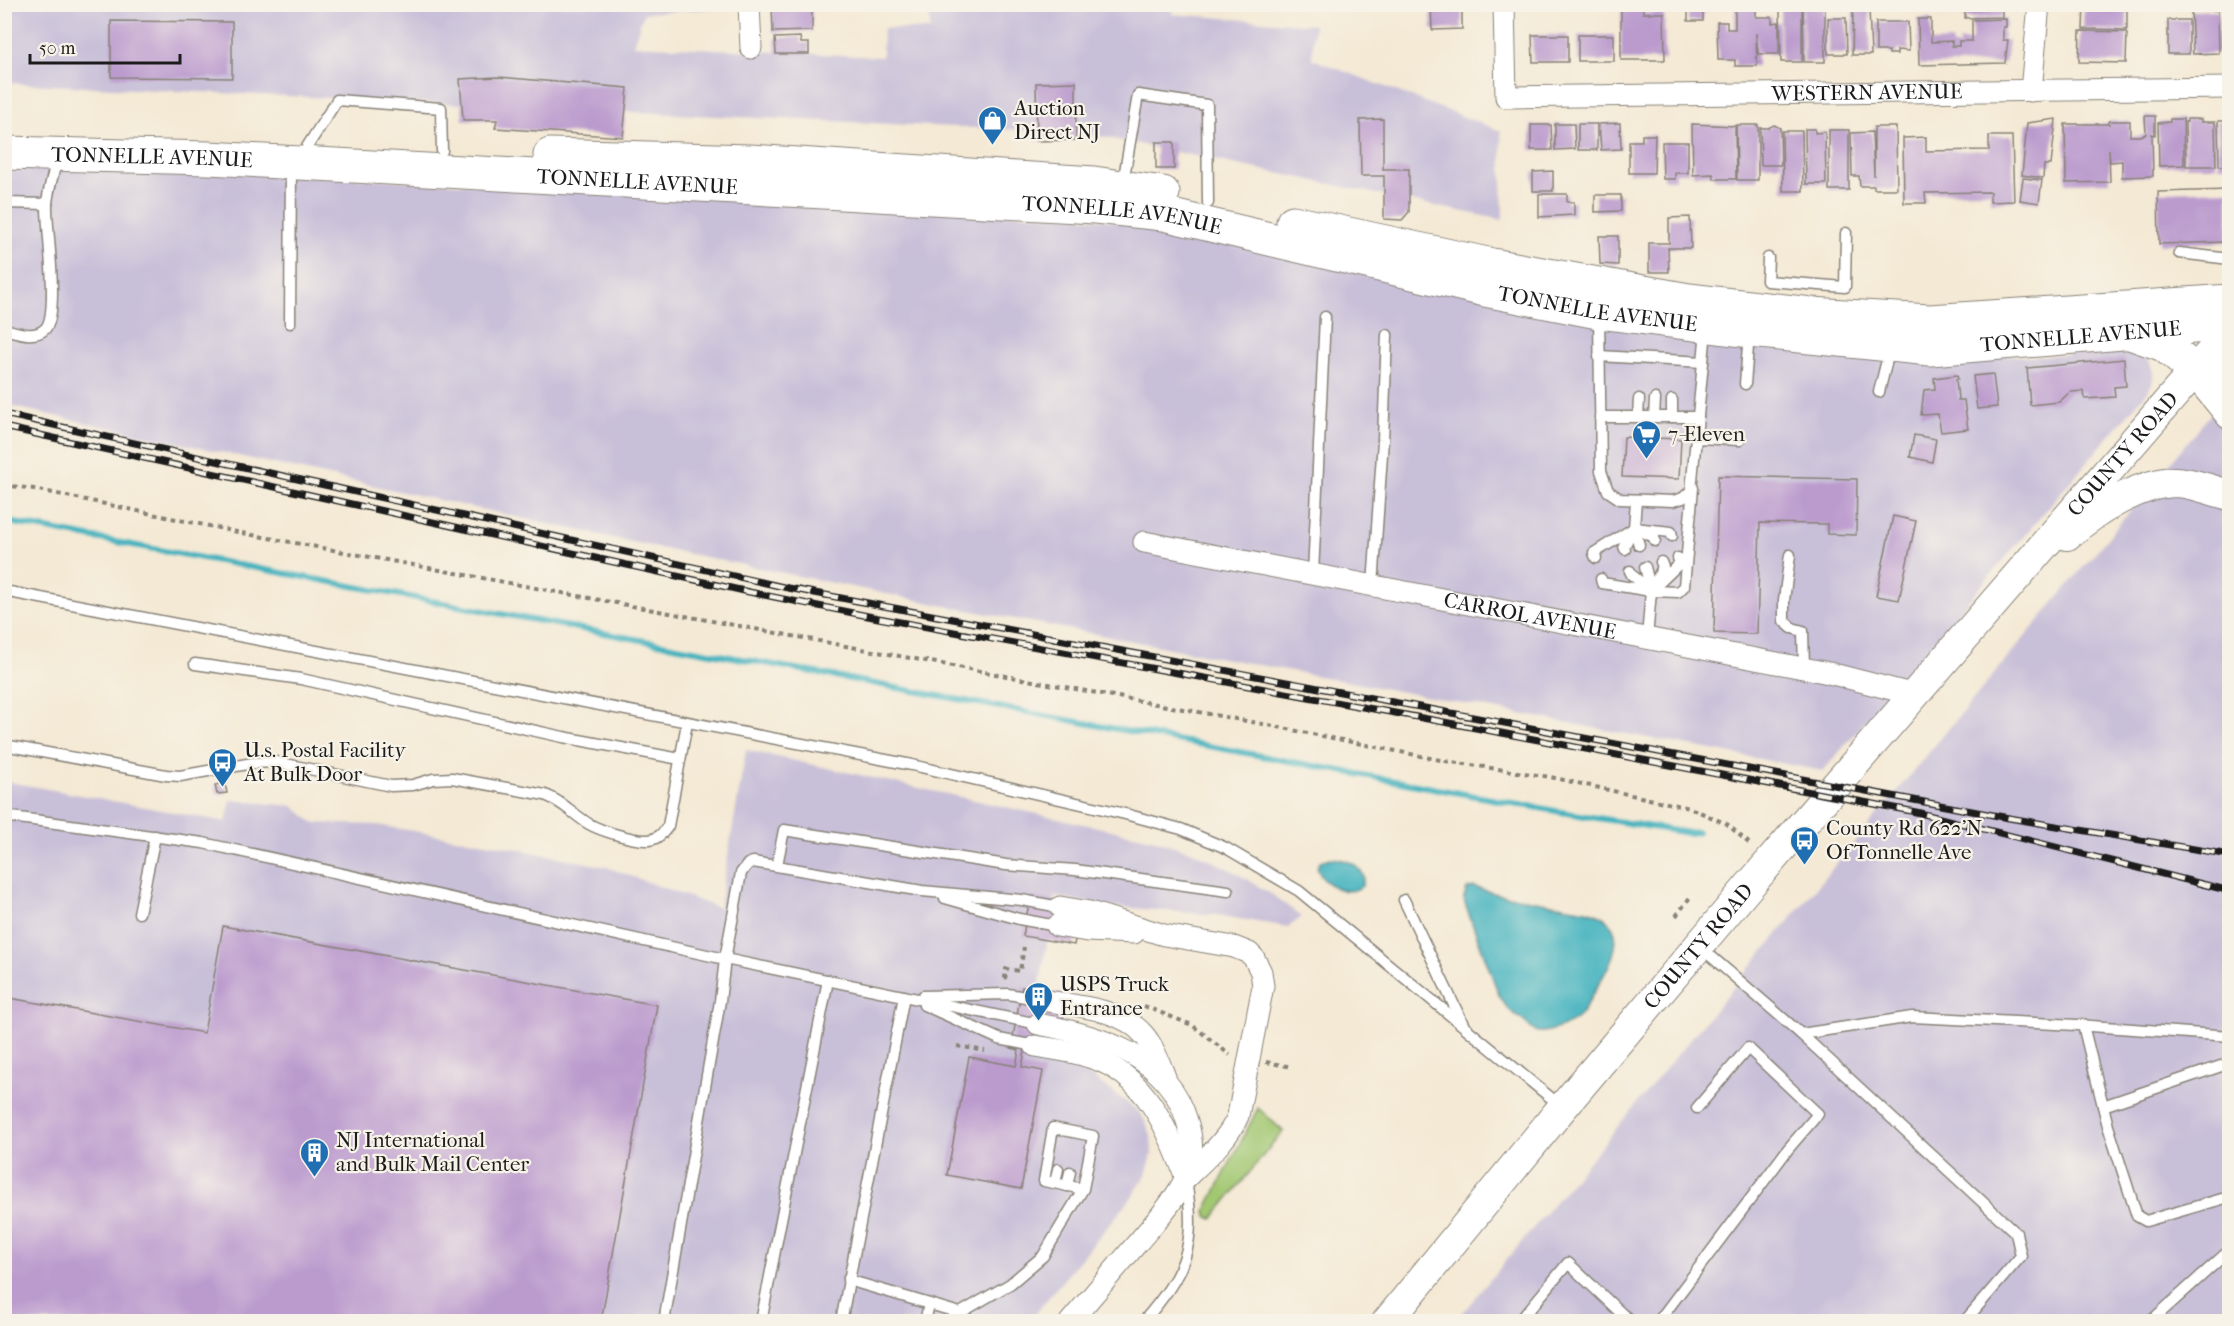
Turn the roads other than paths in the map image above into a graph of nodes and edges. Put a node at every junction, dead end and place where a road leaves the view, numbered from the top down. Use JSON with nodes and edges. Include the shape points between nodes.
{"nodes":[{"id":1,"x":749,"y":4,"type":"edge"},
{"id":2,"x":1504,"y":4,"type":"edge"},
{"id":3,"x":2039,"y":4,"type":"edge"},
{"id":4,"x":751,"y":48,"type":"dead end"},
{"id":5,"x":2229,"y":88,"type":"edge"},
{"id":6,"x":2031,"y":91,"type":"junction"},
{"id":7,"x":4,"y":137,"type":"edge"},
{"id":8,"x":442,"y":151,"type":"junction"},
{"id":9,"x":4,"y":153,"type":"edge"},
{"id":10,"x":58,"y":154,"type":"junction"},
{"id":11,"x":299,"y":155,"type":"junction"},
{"id":12,"x":1122,"y":187,"type":"junction"},
{"id":13,"x":4,"y":203,"type":"edge"},
{"id":14,"x":1208,"y":203,"type":"junction"},
{"id":15,"x":47,"y":204,"type":"junction"},
{"id":16,"x":1846,"y":233,"type":"dead end"},
{"id":17,"x":2180,"y":253,"type":"dead end"},
{"id":18,"x":1768,"y":258,"type":"dead end"},
{"id":19,"x":2229,"y":259,"type":"edge"},
{"id":20,"x":1801,"y":297,"type":"junction"},
{"id":21,"x":2229,"y":301,"type":"edge"},
{"id":22,"x":1599,"y":312,"type":"junction"},
{"id":23,"x":1325,"y":317,"type":"dead end"},
{"id":24,"x":290,"y":323,"type":"dead end"},
{"id":25,"x":2229,"y":324,"type":"edge"},
{"id":26,"x":1706,"y":326,"type":"junction"},
{"id":27,"x":4,"y":329,"type":"edge"},
{"id":28,"x":2229,"y":330,"type":"edge"},
{"id":29,"x":1749,"y":331,"type":"junction"},
{"id":30,"x":2131,"y":334,"type":"junction"},
{"id":31,"x":1387,"y":335,"type":"dead end"},
{"id":32,"x":1891,"y":345,"type":"junction"},
{"id":33,"x":2229,"y":347,"type":"edge"},
{"id":34,"x":1599,"y":356,"type":"junction"},
{"id":35,"x":1657,"y":359,"type":"junction"},
{"id":36,"x":1703,"y":362,"type":"junction"},
{"id":37,"x":2194,"y":370,"type":"junction"},
{"id":38,"x":1656,"y":371,"type":"dead end"},
{"id":39,"x":1745,"y":384,"type":"dead end"},
{"id":40,"x":2229,"y":389,"type":"edge"},
{"id":41,"x":1879,"y":392,"type":"dead end"},
{"id":42,"x":1639,"y":399,"type":"dead end"},
{"id":43,"x":1655,"y":399,"type":"dead end"},
{"id":44,"x":1672,"y":399,"type":"dead end"},
{"id":45,"x":2229,"y":414,"type":"edge"},
{"id":46,"x":1600,"y":417,"type":"junction"},
{"id":47,"x":1638,"y":417,"type":"junction"},
{"id":48,"x":1654,"y":417,"type":"junction"},
{"id":49,"x":1672,"y":417,"type":"junction"},
{"id":50,"x":1698,"y":417,"type":"junction"},
{"id":51,"x":1697,"y":438,"type":"junction"},
{"id":52,"x":1740,"y":441,"type":"dead end"},
{"id":53,"x":1693,"y":484,"type":"junction"},
{"id":54,"x":2229,"y":495,"type":"edge"},
{"id":55,"x":1636,"y":500,"type":"junction"},
{"id":56,"x":1634,"y":528,"type":"junction"},
{"id":57,"x":1672,"y":536,"type":"dead end"},
{"id":58,"x":1655,"y":541,"type":"dead end"},
{"id":59,"x":1144,"y":542,"type":"dead end"},
{"id":60,"x":1639,"y":545,"type":"dead end"},
{"id":61,"x":1625,"y":549,"type":"dead end"},
{"id":62,"x":1608,"y":555,"type":"dead end"},
{"id":63,"x":1790,"y":555,"type":"dead end"},
{"id":64,"x":1596,"y":558,"type":"dead end"},
{"id":65,"x":1678,"y":558,"type":"dead end"},
{"id":66,"x":1661,"y":562,"type":"dead end"},
{"id":67,"x":1645,"y":567,"type":"dead end"},
{"id":68,"x":1630,"y":571,"type":"dead end"},
{"id":69,"x":1313,"y":574,"type":"junction"},
{"id":70,"x":1613,"y":575,"type":"dead end"},
{"id":71,"x":2016,"y":576,"type":"junction"},
{"id":72,"x":1601,"y":579,"type":"dead end"},
{"id":73,"x":1373,"y":586,"type":"junction"},
{"id":74,"x":4,"y":591,"type":"edge"},
{"id":75,"x":1651,"y":591,"type":"junction"},
{"id":76,"x":1647,"y":638,"type":"junction"},
{"id":77,"x":195,"y":664,"type":"dead end"},
{"id":78,"x":1804,"y":668,"type":"junction"},
{"id":79,"x":1914,"y":695,"type":"junction"},
{"id":80,"x":687,"y":723,"type":"junction"},
{"id":81,"x":4,"y":745,"type":"edge"},
{"id":82,"x":680,"y":759,"type":"junction"},
{"id":83,"x":4,"y":816,"type":"edge"},
{"id":84,"x":155,"y":837,"type":"junction"},
{"id":85,"x":777,"y":865,"type":"junction"},
{"id":86,"x":922,"y":891,"type":"junction"},
{"id":87,"x":1228,"y":891,"type":"dead end"},
{"id":88,"x":1404,"y":900,"type":"dead end"},
{"id":89,"x":139,"y":913,"type":"dead end"},
{"id":90,"x":1058,"y":916,"type":"junction"},
{"id":91,"x":1699,"y":946,"type":"junction"},
{"id":92,"x":725,"y":959,"type":"junction"},
{"id":93,"x":828,"y":980,"type":"junction"},
{"id":94,"x":904,"y":996,"type":"junction"},
{"id":95,"x":1042,"y":1000,"type":"joint"},
{"id":96,"x":1038,"y":1024,"type":"joint"},
{"id":97,"x":2083,"y":1025,"type":"junction"},
{"id":98,"x":1464,"y":1027,"type":"junction"},
{"id":99,"x":1801,"y":1034,"type":"junction"},
{"id":100,"x":2229,"y":1038,"type":"edge"},
{"id":101,"x":1035,"y":1046,"type":"joint"},
{"id":102,"x":2229,"y":1063,"type":"edge"},
{"id":103,"x":1166,"y":1080,"type":"junction"},
{"id":104,"x":2103,"y":1106,"type":"junction"},
{"id":105,"x":1562,"y":1108,"type":"junction"},
{"id":106,"x":1697,"y":1108,"type":"dead end"},
{"id":107,"x":1058,"y":1169,"type":"dead end"},
{"id":108,"x":1070,"y":1172,"type":"dead end"},
{"id":109,"x":1186,"y":1178,"type":"junction"},
{"id":110,"x":1055,"y":1183,"type":"junction"},
{"id":111,"x":1067,"y":1186,"type":"junction"},
{"id":112,"x":1083,"y":1189,"type":"junction"},
{"id":113,"x":2222,"y":1199,"type":"dead end"},
{"id":114,"x":2229,"y":1250,"type":"edge"},
{"id":115,"x":848,"y":1280,"type":"junction"},
{"id":116,"x":929,"y":1304,"type":"junction"},
{"id":117,"x":1619,"y":1318,"type":"edge"},
{"id":118,"x":664,"y":1322,"type":"edge"},
{"id":119,"x":761,"y":1322,"type":"edge"},
{"id":120,"x":841,"y":1322,"type":"edge"},
{"id":121,"x":926,"y":1322,"type":"edge"},
{"id":122,"x":1070,"y":1322,"type":"edge"},
{"id":123,"x":1143,"y":1322,"type":"edge"},
{"id":124,"x":1387,"y":1322,"type":"edge"},
{"id":125,"x":1519,"y":1322,"type":"edge"},
{"id":126,"x":1633,"y":1322,"type":"edge"},
{"id":127,"x":1658,"y":1322,"type":"edge"},
{"id":128,"x":1964,"y":1322,"type":"edge"},
{"id":129,"x":2150,"y":1322,"type":"edge"}],
"edges":[{"from":1,"to":4,"type":"street"},
{"from":2,"to":6,"type":"street","name":"WESTERN AVENUE","via":[[1506,97]]},
{"from":3,"to":6,"type":"street"},
{"from":5,"to":6,"type":"street","name":"WESTERN AVENUE"},
{"from":7,"to":11,"type":"highway","name":"TONNELLE AVENUE"},
{"from":8,"to":11,"type":"highway","name":"TONNELLE AVENUE"},
{"from":8,"to":11,"type":"lane","via":[[441,108],[337,99]]},
{"from":8,"to":12,"type":"highway","name":"TONNELLE AVENUE","via":[[749,161]]},
{"from":9,"to":10,"type":"highway","name":"TONNELLE AVENUE"},
{"from":10,"to":11,"type":"highway","name":"TONNELLE AVENUE","via":[[209,158]]},
{"from":10,"to":15,"type":"lane"},
{"from":11,"to":22,"type":"highway","name":"TONNELLE AVENUE","via":[[1164,214],[1485,290]]},
{"from":11,"to":24,"type":"lane"},
{"from":12,"to":14,"type":"highway","name":"TONNELLE AVENUE"},
{"from":12,"to":14,"type":"lane","via":[[1138,95],[1207,105]]},
{"from":13,"to":15,"type":"lane"},
{"from":14,"to":20,"type":"highway","name":"TONNELLE AVENUE","via":[[1492,265],[1689,300]]},
{"from":15,"to":27,"type":"lane","via":[[50,320],[39,332],[27,334]]},
{"from":16,"to":20,"type":"lane","via":[[1845,287]]},
{"from":17,"to":19,"type":"lane"},
{"from":18,"to":20,"type":"lane","via":[[1767,281]]},
{"from":20,"to":21,"type":"highway","name":"TONNELLE AVENUE","via":[[1930,321]]},
{"from":22,"to":26,"type":"highway","name":"TONNELLE AVENUE"},
{"from":22,"to":34,"type":"lane"},
{"from":23,"to":69,"type":"lane"},
{"from":25,"to":30,"type":"highway","name":"TONNELLE AVENUE"},
{"from":26,"to":29,"type":"highway","name":"TONNELLE AVENUE"},
{"from":26,"to":36,"type":"lane"},
{"from":28,"to":37,"type":"main road","name":"COUNTY ROAD"},
{"from":29,"to":32,"type":"highway","name":"TONNELLE AVENUE"},
{"from":29,"to":39,"type":"lane"},
{"from":30,"to":32,"type":"highway","name":"TONNELLE AVENUE","via":[[1930,349]]},
{"from":30,"to":37,"type":"highway","via":[[2164,345]]},
{"from":31,"to":73,"type":"lane"},
{"from":32,"to":41,"type":"lane"},
{"from":33,"to":40,"type":"highway"},
{"from":34,"to":35,"type":"lane","via":[[1640,364]]},
{"from":34,"to":46,"type":"lane"},
{"from":35,"to":36,"type":"lane","via":[[1674,366]]},
{"from":35,"to":38,"type":"lane"},
{"from":36,"to":50,"type":"lane"},
{"from":37,"to":45,"type":"main road"},
{"from":37,"to":71,"type":"main road","name":"COUNTY ROAD"},
{"from":42,"to":47,"type":"lane"},
{"from":43,"to":48,"type":"lane"},
{"from":44,"to":49,"type":"lane"},
{"from":46,"to":47,"type":"lane"},
{"from":46,"to":55,"type":"lane","via":[[1605,485],[1620,499]]},
{"from":47,"to":48,"type":"lane"},
{"from":48,"to":49,"type":"lane"},
{"from":49,"to":50,"type":"lane"},
{"from":50,"to":51,"type":"lane"},
{"from":51,"to":52,"type":"lane"},
{"from":51,"to":53,"type":"lane"},
{"from":53,"to":55,"type":"lane","via":[[1691,491],[1678,500]]},
{"from":53,"to":75,"type":"lane","via":[[1684,586],[1678,592]]},
{"from":54,"to":71,"type":"main road","name":"COUNTY ROAD","via":[[2175,482],[2139,490],[2086,519]]},
{"from":55,"to":56,"type":"lane"},
{"from":56,"to":57,"type":"lane","via":[[1671,532]]},
{"from":56,"to":58,"type":"lane"},
{"from":56,"to":60,"type":"lane"},
{"from":56,"to":61,"type":"lane"},
{"from":56,"to":62,"type":"lane","via":[[1606,551]]},
{"from":56,"to":64,"type":"lane","via":[[1594,553]]},
{"from":59,"to":69,"type":"street","name":"CARROL AVENUE"},
{"from":63,"to":78,"type":"lane","via":[[1784,621],[1803,631]]},
{"from":65,"to":75,"type":"lane","via":[[1680,563]]},
{"from":66,"to":75,"type":"lane","via":[[1663,567]]},
{"from":67,"to":75,"type":"lane"},
{"from":68,"to":75,"type":"lane"},
{"from":69,"to":73,"type":"street","name":"CARROL AVENUE"},
{"from":70,"to":75,"type":"lane","via":[[1615,580]]},
{"from":71,"to":79,"type":"main road","name":"COUNTY ROAD"},
{"from":72,"to":75,"type":"lane","via":[[1602,583]]},
{"from":73,"to":76,"type":"street","name":"CARROL AVENUE"},
{"from":74,"to":80,"type":"lane"},
{"from":75,"to":76,"type":"lane"},
{"from":76,"to":78,"type":"street","name":"CARROL AVENUE"},
{"from":77,"to":82,"type":"lane","via":[[301,679]]},
{"from":78,"to":79,"type":"street","name":"CARROL AVENUE"},
{"from":79,"to":91,"type":"main road","name":"COUNTY ROAD"},
{"from":80,"to":82,"type":"lane"},
{"from":80,"to":98,"type":"lane","via":[[912,765],[1181,829],[1226,848],[1299,891]]},
{"from":81,"to":82,"type":"lane","via":[[165,775],[180,776],[265,761],[391,786],[457,778],[545,795],[602,830],[648,840],[668,826]]},
{"from":83,"to":84,"type":"lane"},
{"from":84,"to":89,"type":"lane"},
{"from":84,"to":92,"type":"lane","via":[[203,843]]},
{"from":85,"to":86,"type":"lane"},
{"from":85,"to":87,"type":"lane","via":[[784,830],[1006,865],[1075,870]]},
{"from":85,"to":92,"type":"lane","via":[[758,861],[748,864],[741,873]]},
{"from":86,"to":90,"type":"lane","via":[[1022,900]]},
{"from":86,"to":90,"type":"lane","via":[[1019,920]]},
{"from":88,"to":98,"type":"lane"},
{"from":90,"to":109,"type":"street","via":[[1090,912],[1164,935],[1242,950],[1254,958],[1261,972],[1263,986],[1244,1095],[1235,1124]]},
{"from":91,"to":99,"type":"lane"},
{"from":91,"to":105,"type":"main road","name":"COUNTY ROAD"},
{"from":92,"to":93,"type":"lane"},
{"from":92,"to":118,"type":"lane"},
{"from":93,"to":94,"type":"lane"},
{"from":93,"to":119,"type":"lane"},
{"from":94,"to":95,"type":"lane","via":[[1008,993]]},
{"from":94,"to":96,"type":"lane"},
{"from":94,"to":101,"type":"lane","via":[[999,1039]]},
{"from":94,"to":115,"type":"lane"},
{"from":95,"to":103,"type":"street","via":[[1107,1014],[1135,1027],[1150,1044]]},
{"from":96,"to":103,"type":"street","via":[[1116,1045]]},
{"from":97,"to":99,"type":"lane","via":[[1912,1017]]},
{"from":97,"to":100,"type":"lane"},
{"from":97,"to":104,"type":"lane"},
{"from":98,"to":105,"type":"lane"},
{"from":99,"to":128,"type":"lane","via":[[2016,1233],[2021,1256]]},
{"from":101,"to":109,"type":"street","via":[[1098,1060],[1122,1072],[1160,1116]]},
{"from":102,"to":104,"type":"lane"},
{"from":103,"to":109,"type":"street","via":[[1178,1098],[1191,1134]]},
{"from":104,"to":113,"type":"lane","via":[[2137,1216],[2146,1221]]},
{"from":105,"to":124,"type":"main road","name":"COUNTY ROAD"},
{"from":106,"to":127,"type":"lane","via":[[1748,1048],[1818,1114]]},
{"from":107,"to":110,"type":"lane"},
{"from":108,"to":111,"type":"lane"},
{"from":109,"to":122,"type":"street","via":[[1163,1213]]},
{"from":109,"to":123,"type":"lane","via":[[1189,1245],[1170,1287]]},
{"from":110,"to":111,"type":"lane"},
{"from":110,"to":112,"type":"lane","via":[[1044,1181],[1053,1128],[1064,1134],[1093,1136]]},
{"from":111,"to":112,"type":"lane"},
{"from":112,"to":116,"type":"lane","via":[[1043,1256],[1010,1284],[960,1313]]},
{"from":114,"to":129,"type":"lane"},
{"from":115,"to":116,"type":"lane"},
{"from":115,"to":120,"type":"lane"},
{"from":116,"to":121,"type":"lane"},
{"from":117,"to":125,"type":"lane","via":[[1568,1263]]},
{"from":117,"to":126,"type":"lane"}]}
